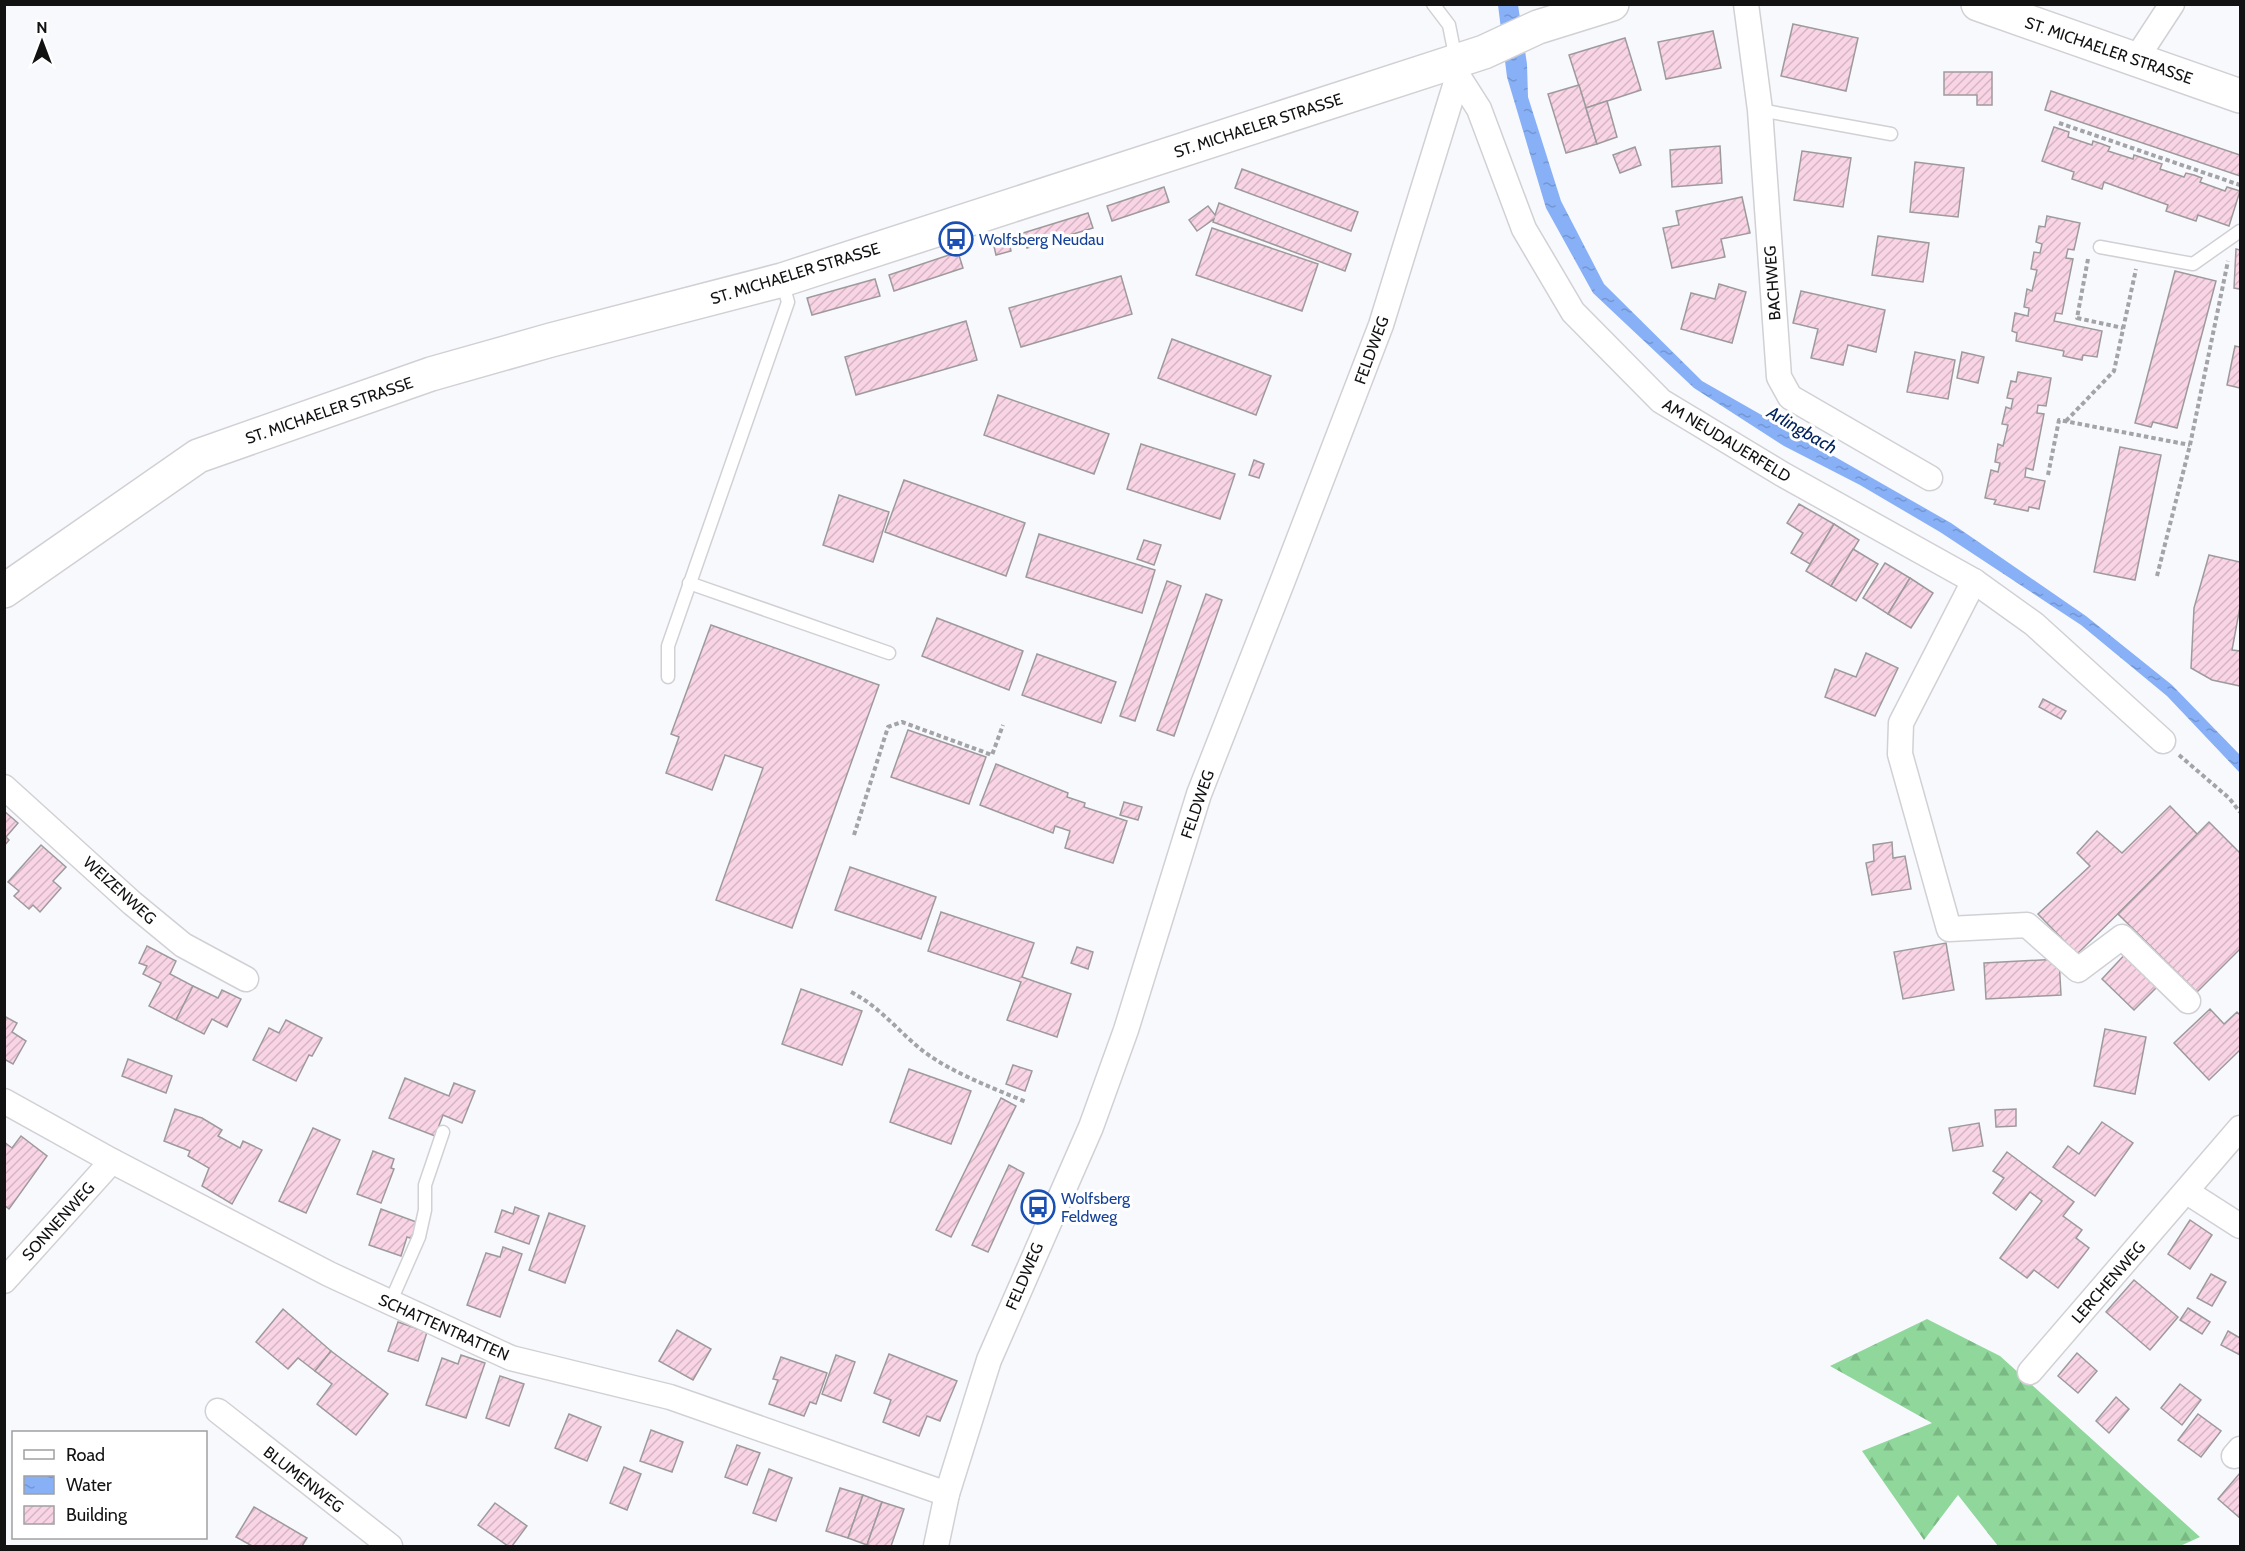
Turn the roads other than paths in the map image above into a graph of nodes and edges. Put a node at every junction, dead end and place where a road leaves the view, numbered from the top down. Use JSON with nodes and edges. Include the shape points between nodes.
{"nodes":[{"id":1,"x":1433,"y":4,"type":"edge"},
{"id":2,"x":1612,"y":4,"type":"edge"},
{"id":3,"x":1746,"y":4,"type":"edge"},
{"id":4,"x":1978,"y":4,"type":"edge"},
{"id":5,"x":2172,"y":4,"type":"edge"},
{"id":6,"x":2136,"y":59,"type":"junction"},
{"id":7,"x":1466,"y":63,"type":"junction"},
{"id":8,"x":2241,"y":96,"type":"edge"},
{"id":9,"x":1760,"y":110,"type":"junction"},
{"id":10,"x":1891,"y":134,"type":"dead end"},
{"id":11,"x":2236,"y":234,"type":"edge"},
{"id":12,"x":2100,"y":247,"type":"road end"},
{"id":13,"x":782,"y":280,"type":"junction"},
{"id":14,"x":1930,"y":478,"type":"dead end"},
{"id":15,"x":1974,"y":581,"type":"junction"},
{"id":16,"x":689,"y":583,"type":"junction"},
{"id":17,"x":4,"y":591,"type":"edge"},
{"id":18,"x":889,"y":653,"type":"dead end"},
{"id":19,"x":668,"y":677,"type":"dead end"},
{"id":20,"x":2163,"y":741,"type":"road end"},
{"id":21,"x":4,"y":787,"type":"edge"},
{"id":22,"x":246,"y":980,"type":"dead end"},
{"id":23,"x":2188,"y":1001,"type":"dead end"},
{"id":24,"x":4,"y":1101,"type":"edge"},
{"id":25,"x":2241,"y":1128,"type":"edge"},
{"id":26,"x":443,"y":1132,"type":"dead end"},
{"id":27,"x":112,"y":1161,"type":"junction"},
{"id":28,"x":2187,"y":1192,"type":"junction"},
{"id":29,"x":2241,"y":1226,"type":"edge"},
{"id":30,"x":4,"y":1281,"type":"edge"},
{"id":31,"x":390,"y":1303,"type":"junction"},
{"id":32,"x":2030,"y":1372,"type":"dead end"},
{"id":33,"x":218,"y":1411,"type":"dead end"},
{"id":34,"x":947,"y":1494,"type":"junction"},
{"id":35,"x":390,"y":1546,"type":"edge"},
{"id":36,"x":936,"y":1546,"type":"edge"}],
"edges":[{"from":1,"to":7,"type":"lane","via":[[1449,25]]},
{"from":2,"to":7,"type":"main road","name":"ST. MICHAELER STRASSE","via":[[1538,27]]},
{"from":3,"to":9,"type":"street","name":"BACHWEG"},
{"from":4,"to":6,"type":"main road","name":"ST. MICHAELER STRASSE"},
{"from":5,"to":6,"type":"street"},
{"from":6,"to":8,"type":"main road","name":"ST. MICHAELER STRASSE"},
{"from":7,"to":13,"type":"main road","name":"ST. MICHAELER STRASSE"},
{"from":7,"to":15,"type":"street","name":"AM NEUDAUERFELD","via":[[1524,229],[1573,312],[1660,401]]},
{"from":7,"to":34,"type":"street","name":"FELDWEG","via":[[1381,325],[1199,794],[1126,1030],[1091,1127],[989,1360]]},
{"from":9,"to":10,"type":"lane"},
{"from":9,"to":14,"type":"street","name":"BACHWEG","via":[[1779,377],[1790,398]]},
{"from":11,"to":12,"type":"lane","via":[[2193,264]]},
{"from":13,"to":16,"type":"lane","via":[[788,302]]},
{"from":13,"to":17,"type":"main road","name":"ST. MICHAELER STRASSE","via":[[431,374],[198,456]]},
{"from":15,"to":20,"type":"street","name":"AM NEUDAUERFELD","via":[[2034,624]]},
{"from":15,"to":23,"type":"street","via":[[1901,723],[1900,754],[1949,929],[2027,925],[2078,970],[2122,938]]},
{"from":16,"to":18,"type":"lane"},
{"from":16,"to":19,"type":"lane","via":[[668,646]]},
{"from":21,"to":22,"type":"street","name":"WEIZENWEG","via":[[183,945]]},
{"from":24,"to":27,"type":"street","name":"SCHATTENTRATTEN"},
{"from":25,"to":28,"type":"street","name":"LERCHENWEG"},
{"from":26,"to":31,"type":"lane","via":[[425,1185],[419,1237]]},
{"from":27,"to":30,"type":"street","name":"SONNENWEG"},
{"from":27,"to":31,"type":"street","name":"SCHATTENTRATTEN"},
{"from":28,"to":29,"type":"street"},
{"from":28,"to":32,"type":"street","name":"LERCHENWEG"},
{"from":31,"to":34,"type":"street","name":"SCHATTENTRATTEN","via":[[511,1358],[670,1396]]},
{"from":33,"to":35,"type":"street","name":"BLUMENWEG"},
{"from":34,"to":36,"type":"street","name":"FELDWEG"}]}
